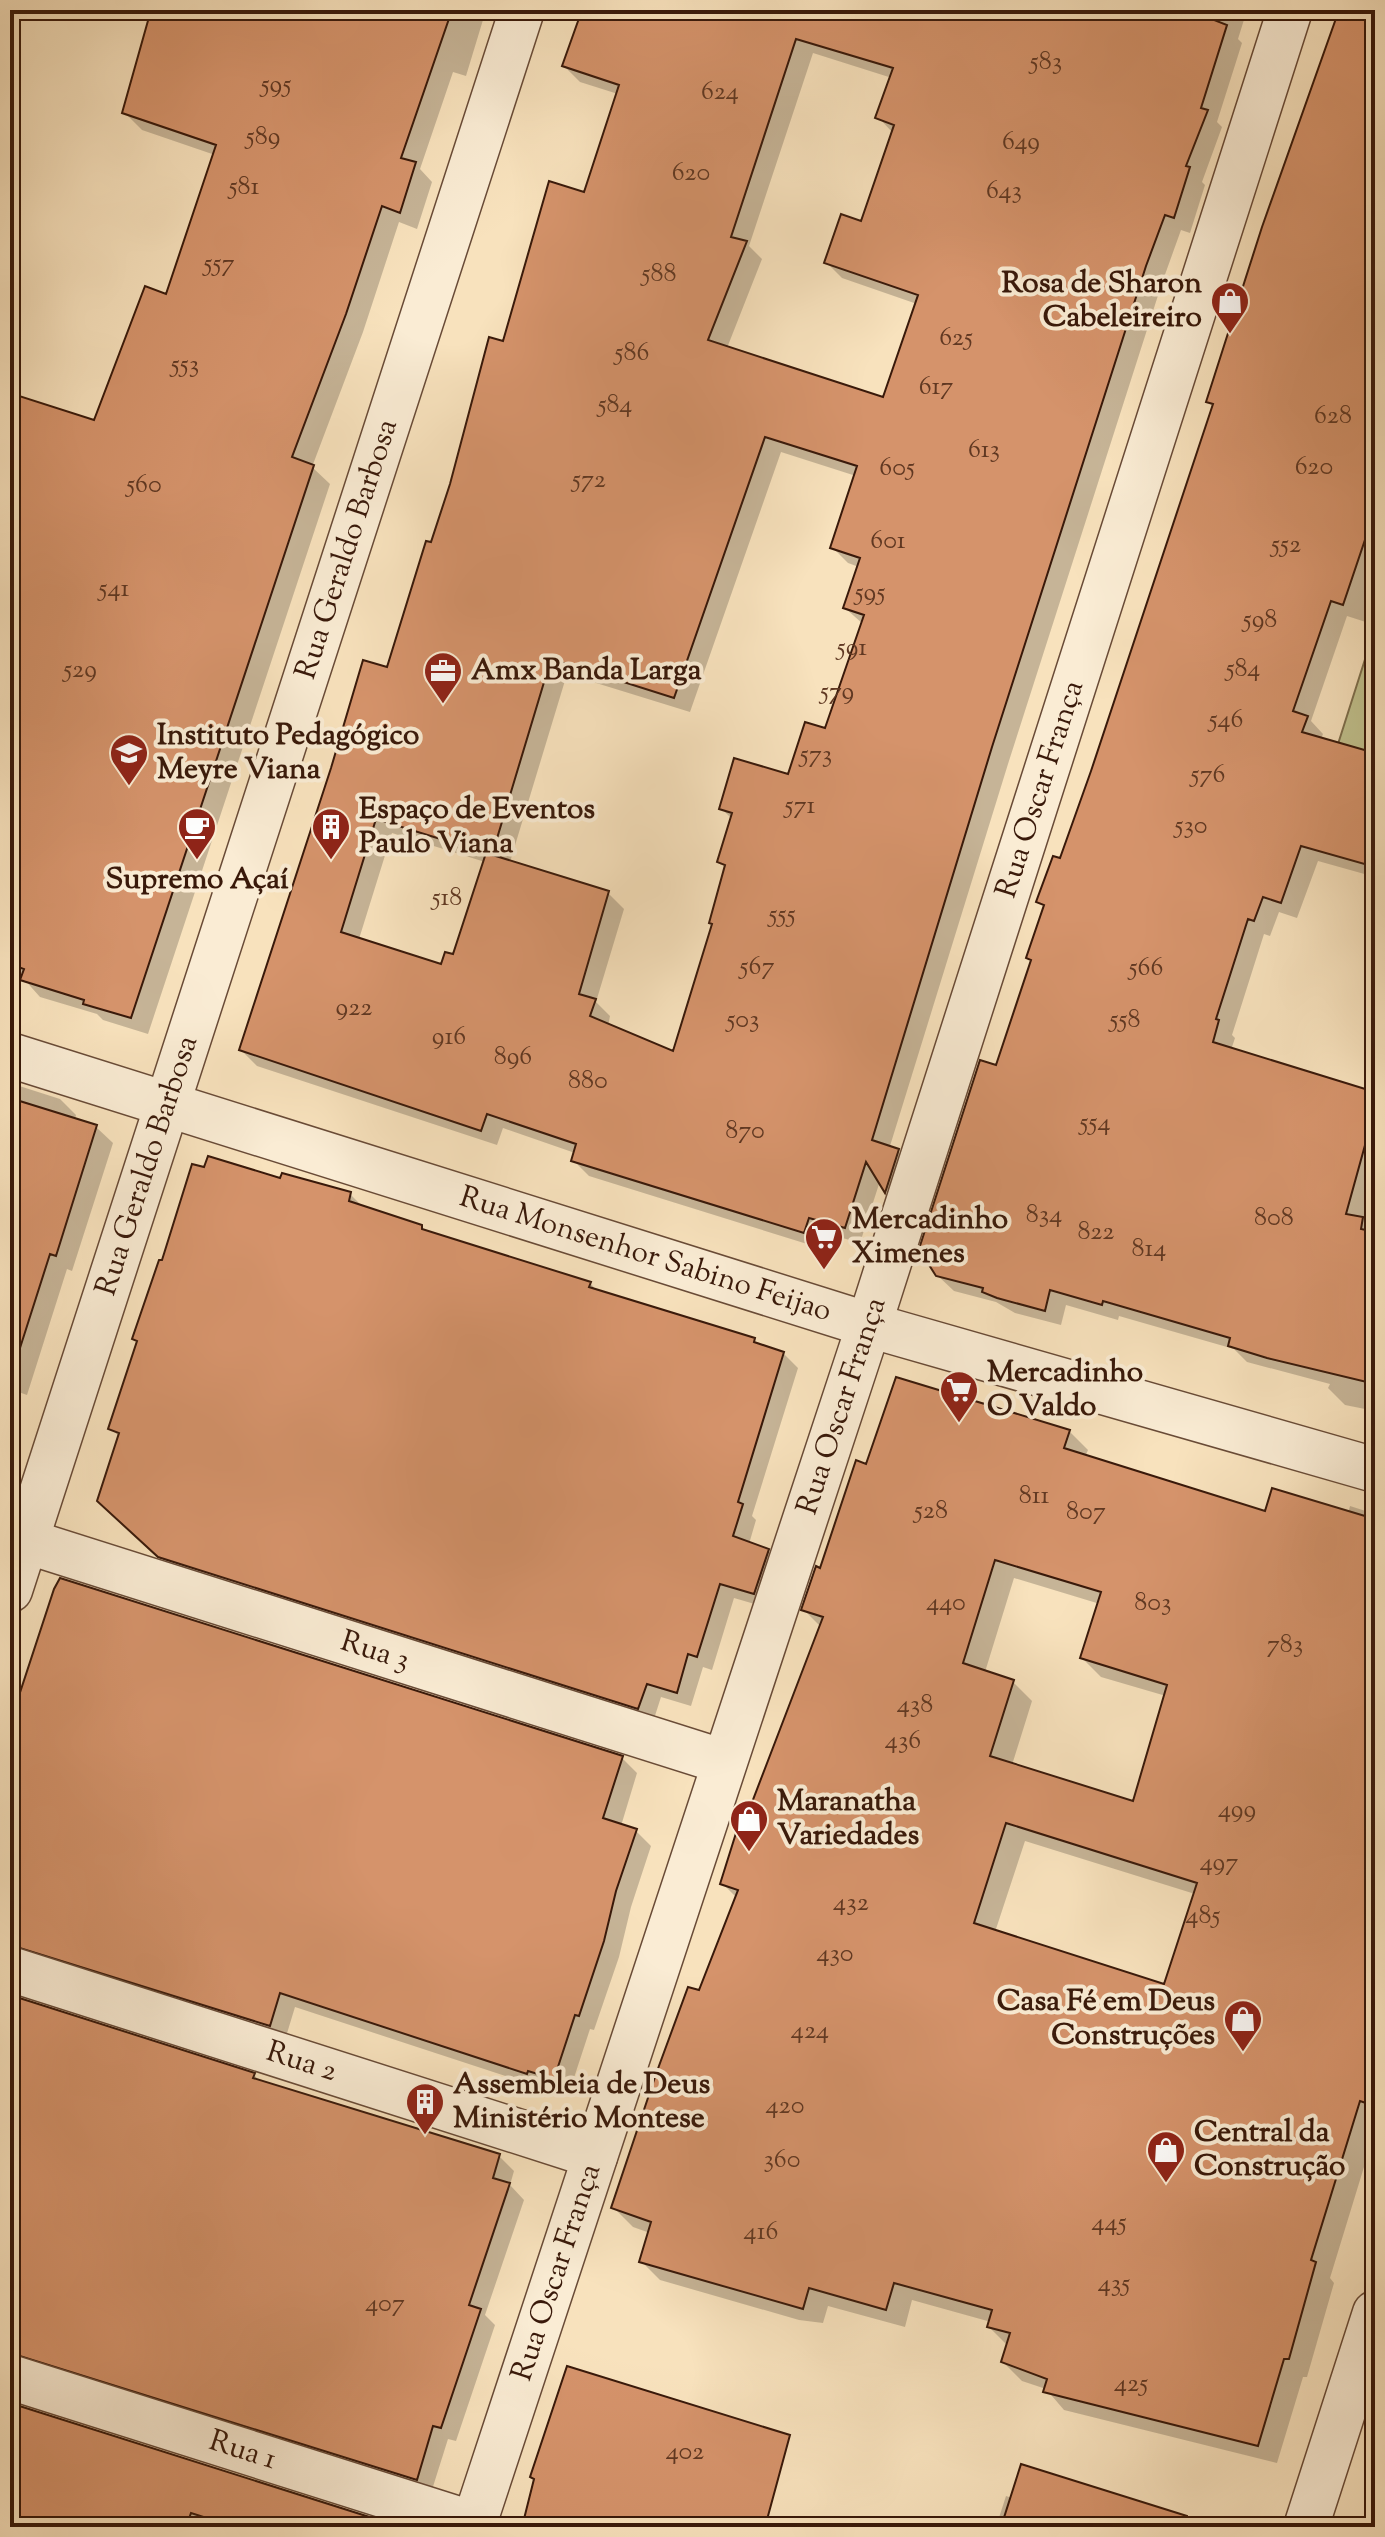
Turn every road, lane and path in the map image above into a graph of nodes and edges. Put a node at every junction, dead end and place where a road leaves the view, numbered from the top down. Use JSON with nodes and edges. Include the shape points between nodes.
{"nodes":[{"id":1,"x":522,"y":10,"type":"edge"},
{"id":2,"x":1290,"y":10,"type":"edge"},
{"id":3,"x":10,"y":1055,"type":"edge"},
{"id":4,"x":168,"y":1104,"type":"junction"},
{"id":5,"x":869,"y":1325,"type":"junction"},
{"id":6,"x":1375,"y":1470,"type":"edge"},
{"id":7,"x":26,"y":1541,"type":"junction"},
{"id":8,"x":10,"y":1590,"type":"edge"},
{"id":9,"x":724,"y":1762,"type":"junction"},
{"id":10,"x":10,"y":1969,"type":"edge"},
{"id":11,"x":595,"y":2156,"type":"junction"},
{"id":12,"x":1375,"y":2313,"type":"edge"},
{"id":13,"x":10,"y":2377,"type":"edge"},
{"id":14,"x":474,"y":2526,"type":"edge"},
{"id":15,"x":1306,"y":2527,"type":"edge"}],
"edges":[{"from":1,"to":4,"type":"street","name":"Rua Geraldo Barbosa"},
{"from":2,"to":5,"type":"street","name":"Rua Oscar França"},
{"from":3,"to":4,"type":"street","name":"Rua Monsenhor Sabino Feijao"},
{"from":4,"to":5,"type":"street","name":"Rua Monsenhor Sabino Feijao"},
{"from":4,"to":7,"type":"street","name":"Rua Geraldo Barbosa"},
{"from":5,"to":6,"type":"street","name":"Rua Monsenhor Sabino Feijao"},
{"from":5,"to":9,"type":"street","name":"Rua Oscar França"},
{"from":7,"to":8,"type":"street","name":"Rua Geraldo Barbosa"},
{"from":7,"to":9,"type":"street","name":"Rua 3"},
{"from":9,"to":11,"type":"street","name":"Rua Oscar França"},
{"from":10,"to":11,"type":"street","name":"Rua 2"},
{"from":11,"to":14,"type":"street","name":"Rua Oscar França"},
{"from":12,"to":15,"type":"street"},
{"from":13,"to":14,"type":"street","name":"Rua 1"}]}
